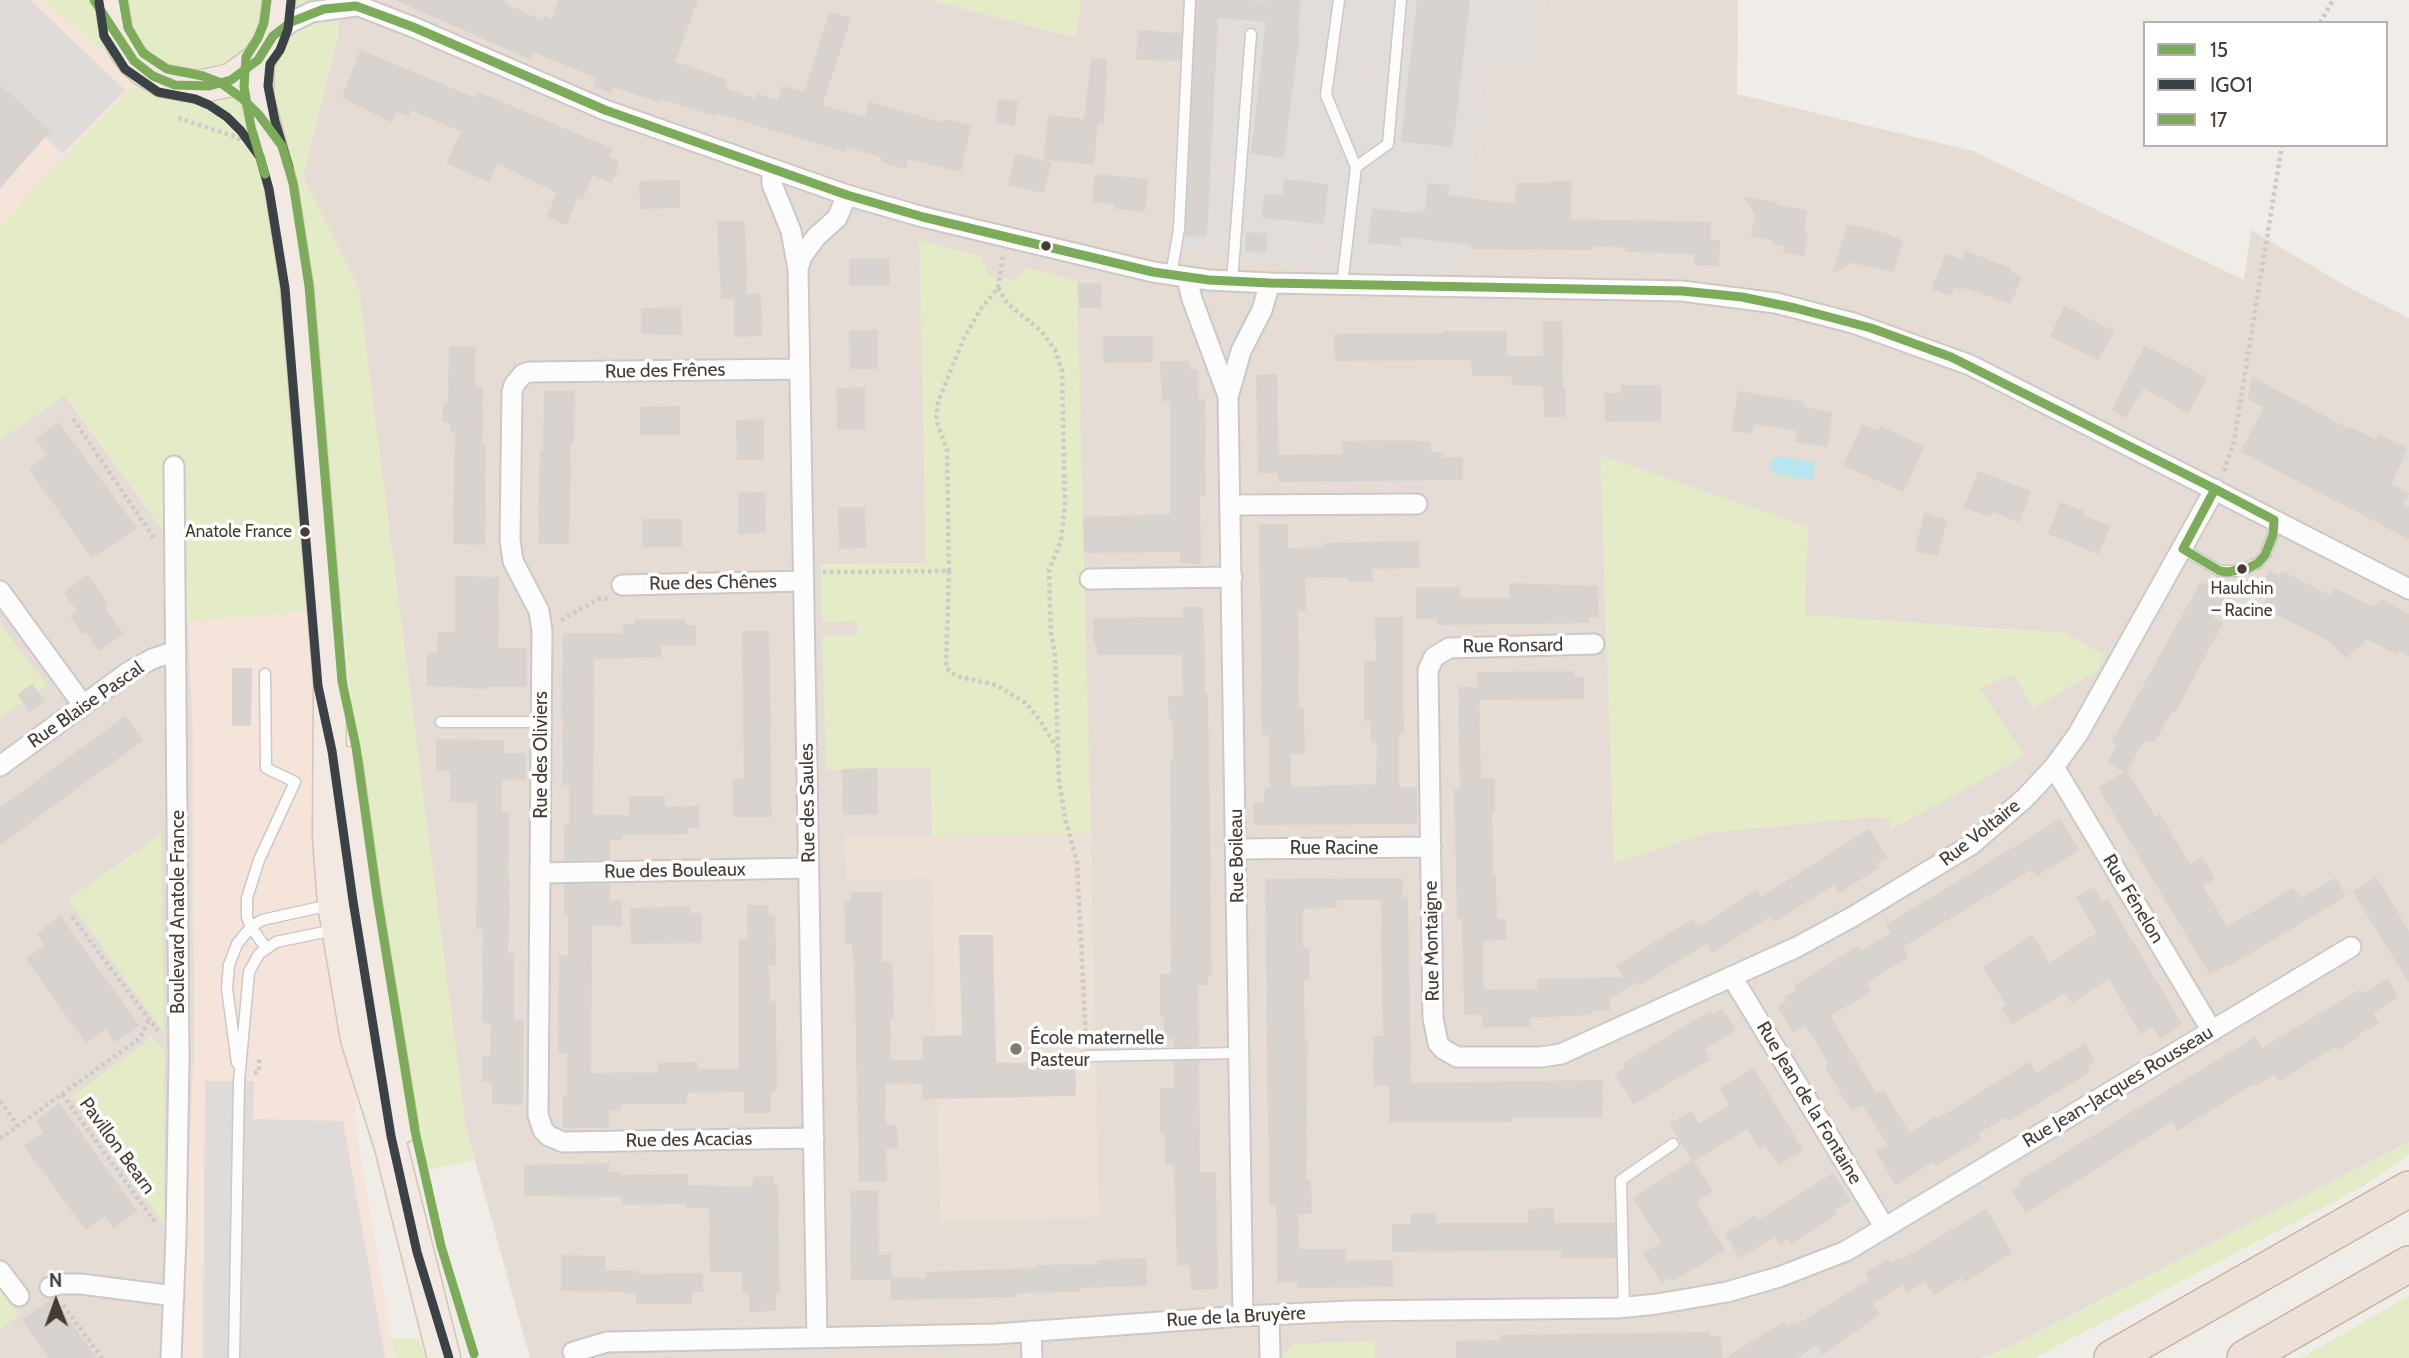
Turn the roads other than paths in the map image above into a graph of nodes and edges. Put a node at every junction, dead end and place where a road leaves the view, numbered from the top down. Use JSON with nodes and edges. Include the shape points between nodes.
{"nodes":[{"id":1,"x":94,"y":0,"type":"edge"},
{"id":2,"x":111,"y":0,"type":"edge"},
{"id":3,"x":279,"y":0,"type":"edge"},
{"id":4,"x":1190,"y":0,"type":"edge"},
{"id":5,"x":1339,"y":0,"type":"edge"},
{"id":6,"x":1402,"y":0,"type":"edge"},
{"id":7,"x":349,"y":3,"type":"edge"},
{"id":8,"x":116,"y":32,"type":"junction"},
{"id":9,"x":1251,"y":34,"type":"dead end"},
{"id":10,"x":265,"y":48,"type":"junction"},
{"id":11,"x":198,"y":87,"type":"junction"},
{"id":12,"x":271,"y":152,"type":"junction"},
{"id":13,"x":1356,"y":167,"type":"junction"},
{"id":14,"x":772,"y":169,"type":"junction"},
{"id":15,"x":847,"y":195,"type":"junction"},
{"id":16,"x":798,"y":269,"type":"junction"},
{"id":17,"x":1179,"y":276,"type":"junction"},
{"id":18,"x":1232,"y":282,"type":"junction"},
{"id":19,"x":1269,"y":283,"type":"junction"},
{"id":20,"x":1342,"y":285,"type":"junction"},
{"id":21,"x":800,"y":369,"type":"junction"},
{"id":22,"x":530,"y":372,"type":"joint"},
{"id":23,"x":1228,"y":397,"type":"junction"},
{"id":24,"x":174,"y":466,"type":"dead end"},
{"id":25,"x":2215,"y":489,"type":"junction"},
{"id":26,"x":1230,"y":505,"type":"junction"},
{"id":27,"x":1417,"y":505,"type":"dead end"},
{"id":28,"x":2274,"y":520,"type":"junction"},
{"id":29,"x":2183,"y":550,"type":"junction"},
{"id":30,"x":804,"y":577,"type":"junction"},
{"id":31,"x":1232,"y":577,"type":"junction"},
{"id":32,"x":1090,"y":579,"type":"dead end"},
{"id":33,"x":622,"y":585,"type":"road end"},
{"id":34,"x":2409,"y":589,"type":"edge"},
{"id":35,"x":0,"y":591,"type":"edge"},
{"id":36,"x":1594,"y":644,"type":"dead end"},
{"id":37,"x":176,"y":651,"type":"junction"},
{"id":38,"x":1434,"y":657,"type":"joint"},
{"id":39,"x":265,"y":674,"type":"dead end"},
{"id":40,"x":330,"y":683,"type":"junction"},
{"id":41,"x":83,"y":705,"type":"junction"},
{"id":42,"x":441,"y":722,"type":"dead end"},
{"id":43,"x":540,"y":722,"type":"junction"},
{"id":44,"x":0,"y":766,"type":"edge"},
{"id":45,"x":2054,"y":767,"type":"junction"},
{"id":46,"x":1431,"y":847,"type":"junction"},
{"id":47,"x":1237,"y":849,"type":"junction"},
{"id":48,"x":810,"y":868,"type":"junction"},
{"id":49,"x":540,"y":873,"type":"junction"},
{"id":50,"x":367,"y":912,"type":"junction"},
{"id":51,"x":336,"y":916,"type":"junction"},
{"id":52,"x":251,"y":928,"type":"junction"},
{"id":53,"x":266,"y":947,"type":"junction"},
{"id":54,"x":2351,"y":947,"type":"dead end"},
{"id":55,"x":1732,"y":977,"type":"junction"},
{"id":56,"x":2212,"y":1031,"type":"junction"},
{"id":57,"x":1611,"y":1032,"type":"joint"},
{"id":58,"x":1240,"y":1053,"type":"junction"},
{"id":59,"x":1086,"y":1056,"type":"road end"},
{"id":60,"x":239,"y":1081,"type":"junction"},
{"id":61,"x":814,"y":1138,"type":"junction"},
{"id":62,"x":563,"y":1142,"type":"joint"},
{"id":63,"x":1672,"y":1144,"type":"dead end"},
{"id":64,"x":2409,"y":1189,"type":"edge"},
{"id":65,"x":1885,"y":1228,"type":"junction"},
{"id":66,"x":2409,"y":1264,"type":"edge"},
{"id":67,"x":0,"y":1271,"type":"edge"},
{"id":68,"x":55,"y":1285,"type":"road end"},
{"id":69,"x":174,"y":1296,"type":"junction"},
{"id":70,"x":19,"y":1297,"type":"dead end"},
{"id":71,"x":1624,"y":1307,"type":"junction"},
{"id":72,"x":1269,"y":1315,"type":"junction"},
{"id":73,"x":1243,"y":1316,"type":"junction"},
{"id":74,"x":1031,"y":1331,"type":"junction"},
{"id":75,"x":817,"y":1338,"type":"junction"},
{"id":76,"x":573,"y":1352,"type":"dead end"},
{"id":77,"x":2116,"y":1355,"type":"edge"},
{"id":78,"x":171,"y":1358,"type":"edge"},
{"id":79,"x":234,"y":1358,"type":"edge"},
{"id":80,"x":444,"y":1358,"type":"edge"},
{"id":81,"x":462,"y":1358,"type":"edge"},
{"id":82,"x":1032,"y":1358,"type":"edge"},
{"id":83,"x":1270,"y":1358,"type":"edge"},
{"id":84,"x":2245,"y":1358,"type":"edge"}],
"edges":[{"from":1,"to":8,"type":"street"},
{"from":2,"to":8,"type":"main road"},
{"from":3,"to":10,"type":"main road","via":[[278,16]]},
{"from":4,"to":17,"type":"lane"},
{"from":5,"to":13,"type":"lane","via":[[1326,95]]},
{"from":6,"to":13,"type":"lane","via":[[1388,144]]},
{"from":7,"to":10,"type":"street","via":[[291,22]]},
{"from":7,"to":14,"type":"street","via":[[605,110]]},
{"from":8,"to":11,"type":"main road","via":[[127,52],[153,76],[175,85]]},
{"from":9,"to":18,"type":"lane"},
{"from":10,"to":11,"type":"main road","via":[[231,80]]},
{"from":10,"to":12,"type":"main road","via":[[257,97]]},
{"from":11,"to":12,"type":"main road","via":[[235,108]]},
{"from":12,"to":40,"type":"main road","via":[[286,211],[297,287]]},
{"from":13,"to":20,"type":"lane"},
{"from":14,"to":15,"type":"street"},
{"from":14,"to":16,"type":"street","name":"Rue des Saules","via":[[772,184],[787,218]]},
{"from":15,"to":16,"type":"street","via":[[837,218],[816,237]]},
{"from":15,"to":17,"type":"street"},
{"from":16,"to":21,"type":"street","name":"Rue des Saules"},
{"from":17,"to":18,"type":"street"},
{"from":17,"to":23,"type":"street","name":"Rue Boileau"},
{"from":18,"to":19,"type":"street"},
{"from":19,"to":20,"type":"street"},
{"from":19,"to":23,"type":"street","name":"Rue Boileau"},
{"from":20,"to":25,"type":"street","via":[[1682,291],[1795,308],[1871,328],[1960,361]]},
{"from":21,"to":22,"type":"street","name":"Rue des Frênes"},
{"from":21,"to":30,"type":"street","name":"Rue des Saules"},
{"from":22,"to":43,"type":"street","name":"Rue des Oliviers","via":[[517,379],[512,392],[510,540],[513,561],[540,611]]},
{"from":23,"to":26,"type":"street","name":"Rue Boileau"},
{"from":24,"to":37,"type":"street","name":"Boulevard Anatole France"},
{"from":25,"to":28,"type":"street"},
{"from":25,"to":29,"type":"street","name":"Rue Voltaire"},
{"from":26,"to":27,"type":"street"},
{"from":26,"to":31,"type":"street","name":"Rue Boileau"},
{"from":28,"to":29,"type":"lane","via":[[2265,555],[2239,572],[2220,571]]},
{"from":28,"to":34,"type":"street"},
{"from":29,"to":45,"type":"street","name":"Rue Voltaire","via":[[2087,721]]},
{"from":30,"to":33,"type":"street","name":"Rue des Chênes"},
{"from":30,"to":48,"type":"street","name":"Rue des Saules"},
{"from":31,"to":32,"type":"street"},
{"from":31,"to":47,"type":"street","name":"Rue Boileau"},
{"from":35,"to":41,"type":"street"},
{"from":36,"to":38,"type":"street","name":"Rue Ronsard","via":[[1458,647]]},
{"from":37,"to":41,"type":"street","name":"Rue Blaise Pascal","via":[[142,664]]},
{"from":37,"to":69,"type":"street","name":"Boulevard Anatole France"},
{"from":38,"to":46,"type":"street","name":"Rue Montaigne","via":[[1427,679]]},
{"from":39,"to":52,"type":"lane","via":[[266,768],[295,782],[250,886],[247,908]]},
{"from":40,"to":50,"type":"main road"},
{"from":40,"to":51,"type":"main road","via":[[329,837]]},
{"from":41,"to":44,"type":"street","name":"Rue Blaise Pascal"},
{"from":42,"to":43,"type":"lane"},
{"from":43,"to":49,"type":"street","name":"Rue des Oliviers"},
{"from":45,"to":55,"type":"street","name":"Rue Voltaire","via":[[1959,854],[1854,916]]},
{"from":45,"to":56,"type":"street","name":"Rue Fénelon"},
{"from":46,"to":47,"type":"street","name":"Rue Racine"},
{"from":46,"to":57,"type":"street","name":"Rue Montaigne","via":[[1433,1018],[1443,1049],[1468,1058],[1552,1056]]},
{"from":47,"to":58,"type":"street","name":"Rue Boileau"},
{"from":48,"to":49,"type":"street","name":"Rue des Bouleaux"},
{"from":48,"to":61,"type":"street","name":"Rue des Saules"},
{"from":49,"to":62,"type":"street","name":"Rue des Oliviers","via":[[538,1115],[543,1130]]},
{"from":50,"to":51,"type":"lane"},
{"from":50,"to":51,"type":"lane"},
{"from":50,"to":81,"type":"main road","via":[[416,1195]]},
{"from":51,"to":52,"type":"lane","via":[[274,917]]},
{"from":51,"to":53,"type":"lane"},
{"from":51,"to":80,"type":"main road","via":[[357,1039],[391,1147]]},
{"from":52,"to":53,"type":"lane"},
{"from":52,"to":60,"type":"lane","via":[[232,953],[228,975]]},
{"from":53,"to":60,"type":"lane","via":[[249,972]]},
{"from":54,"to":56,"type":"street","name":"Rue Jean-Jacques Rousseau"},
{"from":55,"to":57,"type":"street","name":"Rue Voltaire"},
{"from":55,"to":65,"type":"street","name":"Rue Jean de la Fontaine"},
{"from":56,"to":65,"type":"street","name":"Rue Jean-Jacques Rousseau"},
{"from":58,"to":59,"type":"lane"},
{"from":58,"to":73,"type":"street","name":"Rue Boileau"},
{"from":60,"to":79,"type":"lane"},
{"from":61,"to":62,"type":"street","name":"Rue des Acacias"},
{"from":61,"to":75,"type":"street","name":"Rue des Saules"},
{"from":63,"to":71,"type":"lane","via":[[1621,1180]]},
{"from":64,"to":77,"type":"highway"},
{"from":65,"to":71,"type":"street","name":"Rue de la Bruyère","via":[[1846,1251],[1757,1284]]},
{"from":66,"to":84,"type":"highway"},
{"from":67,"to":70,"type":"street"},
{"from":68,"to":69,"type":"street"},
{"from":69,"to":78,"type":"street","name":"Boulevard Anatole France"},
{"from":71,"to":72,"type":"street","name":"Rue de la Bruyère"},
{"from":72,"to":73,"type":"street","name":"Rue de la Bruyère"},
{"from":72,"to":83,"type":"street"},
{"from":73,"to":74,"type":"street","name":"Rue de la Bruyère"},
{"from":74,"to":75,"type":"street","name":"Rue de la Bruyère"},
{"from":74,"to":82,"type":"street"},
{"from":75,"to":76,"type":"street","name":"Rue de la Bruyère","via":[[617,1342]]}]}
